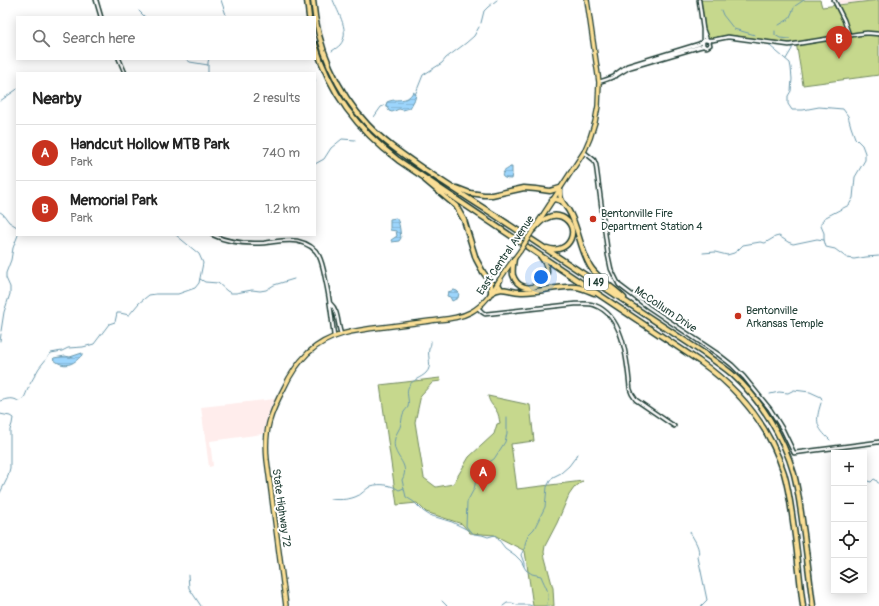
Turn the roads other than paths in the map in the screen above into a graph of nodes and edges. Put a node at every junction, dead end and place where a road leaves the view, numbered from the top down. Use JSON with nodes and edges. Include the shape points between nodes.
{"nodes":[{"id":1,"x":96,"y":0,"type":"edge"},
{"id":2,"x":307,"y":0,"type":"edge"},
{"id":3,"x":313,"y":0,"type":"edge"},
{"id":4,"x":586,"y":0,"type":"edge"},
{"id":5,"x":699,"y":0,"type":"edge"},
{"id":6,"x":834,"y":0,"type":"edge"},
{"id":7,"x":101,"y":16,"type":"edge"},
{"id":8,"x":309,"y":16,"type":"edge"},
{"id":9,"x":316,"y":16,"type":"edge"},
{"id":10,"x":316,"y":18,"type":"edge"},
{"id":11,"x":703,"y":29,"type":"junction"},
{"id":12,"x":879,"y":34,"type":"edge"},
{"id":13,"x":849,"y":35,"type":"junction"},
{"id":14,"x":722,"y":39,"type":"junction"},
{"id":15,"x":708,"y":40,"type":"junction"},
{"id":16,"x":703,"y":41,"type":"junction"},
{"id":17,"x":710,"y":45,"type":"junction"},
{"id":18,"x":704,"y":46,"type":"junction"},
{"id":19,"x":316,"y":47,"type":"edge"},
{"id":20,"x":119,"y":60,"type":"edge"},
{"id":21,"x":125,"y":72,"type":"edge"},
{"id":22,"x":616,"y":76,"type":"junction"},
{"id":23,"x":598,"y":82,"type":"junction"},
{"id":24,"x":584,"y":152,"type":"junction"},
{"id":25,"x":423,"y":176,"type":"junction"},
{"id":26,"x":453,"y":188,"type":"junction"},
{"id":27,"x":559,"y":190,"type":"junction"},
{"id":28,"x":552,"y":200,"type":"junction"},
{"id":29,"x":561,"y":201,"type":"junction"},
{"id":30,"x":533,"y":230,"type":"junction"},
{"id":31,"x":216,"y":236,"type":"edge"},
{"id":32,"x":542,"y":246,"type":"junction"},
{"id":33,"x":538,"y":254,"type":"junction"},
{"id":34,"x":514,"y":259,"type":"junction"},
{"id":35,"x":500,"y":280,"type":"junction"},
{"id":36,"x":501,"y":289,"type":"junction"},
{"id":37,"x":491,"y":293,"type":"junction"},
{"id":38,"x":330,"y":303,"type":"junction"},
{"id":39,"x":612,"y":303,"type":"junction"},
{"id":40,"x":633,"y":307,"type":"junction"},
{"id":41,"x":478,"y":308,"type":"junction"},
{"id":42,"x":341,"y":334,"type":"junction"},
{"id":43,"x":334,"y":337,"type":"junction"},
{"id":44,"x":272,"y":412,"type":"joint"},
{"id":45,"x":674,"y":426,"type":"dead end"},
{"id":46,"x":879,"y":442,"type":"edge"},
{"id":47,"x":286,"y":606,"type":"edge"},
{"id":48,"x":803,"y":606,"type":"edge"},
{"id":49,"x":813,"y":606,"type":"edge"}],
"edges":[{"from":1,"to":7,"type":"street"},
{"from":2,"to":8,"type":"highway"},
{"from":3,"to":9,"type":"highway","number":"I 49"},
{"from":4,"to":23,"type":"main road","name":"East Central Avenue"},
{"from":5,"to":11,"type":"street"},
{"from":6,"to":13,"type":"street"},
{"from":10,"to":26,"type":"highway","number":"I 49","via":[[326,58],[350,102],[384,140]]},
{"from":11,"to":15,"type":"street"},
{"from":11,"to":16,"type":"street"},
{"from":12,"to":13,"type":"street"},
{"from":13,"to":14,"type":"street","via":[[789,44]]},
{"from":14,"to":15,"type":"street"},
{"from":14,"to":17,"type":"street"},
{"from":15,"to":16,"type":"street"},
{"from":15,"to":17,"type":"street"},
{"from":16,"to":18,"type":"street"},
{"from":16,"to":22,"type":"street","via":[[627,66]]},
{"from":17,"to":18,"type":"street"},
{"from":18,"to":22,"type":"street","via":[[627,68]]},
{"from":19,"to":25,"type":"highway","number":"I 49","via":[[328,79],[359,124],[383,148]]},
{"from":20,"to":21,"type":"street"},
{"from":22,"to":23,"type":"street"},
{"from":23,"to":24,"type":"main road","name":"East Central Avenue","via":[[595,122]]},
{"from":24,"to":27,"type":"main road","name":"East Central Avenue"},
{"from":24,"to":46,"type":"street","name":"McCollum Drive","via":[[596,165],[610,269],[619,285],[732,365],[770,409],[794,454]]},
{"from":25,"to":33,"type":"highway","number":"I 49"},
{"from":25,"to":37,"type":"highway","via":[[456,206],[464,220],[476,259],[491,283]]},
{"from":26,"to":27,"type":"highway","via":[[484,195],[524,188]]},
{"from":26,"to":32,"type":"highway","number":"I 49"},
{"from":27,"to":28,"type":"main road","name":"East Central Avenue"},
{"from":27,"to":29,"type":"highway"},
{"from":28,"to":29,"type":"highway"},
{"from":28,"to":30,"type":"main road","name":"East Central Avenue"},
{"from":29,"to":40,"type":"highway","via":[[574,220],[591,269]]},
{"from":30,"to":32,"type":"highway","via":[[546,218],[554,216],[563,218],[571,226],[572,236],[566,246],[557,250]]},
{"from":30,"to":34,"type":"main road","name":"East Central Avenue","bridge":true},
{"from":31,"to":38,"type":"street","via":[[237,243],[289,240],[308,244],[322,264]]},
{"from":32,"to":40,"type":"highway","number":"I 49"},
{"from":33,"to":34,"type":"highway","via":[[546,264],[547,274],[544,281],[534,287],[526,287],[516,281],[513,273]]},
{"from":33,"to":39,"type":"highway","number":"I 49"},
{"from":34,"to":35,"type":"main road","name":"East Central Avenue"},
{"from":35,"to":36,"type":"highway","via":[[498,284]]},
{"from":35,"to":37,"type":"main road","name":"East Central Avenue"},
{"from":36,"to":37,"type":"highway"},
{"from":36,"to":39,"type":"highway","via":[[530,292],[578,287]]},
{"from":37,"to":41,"type":"main road","name":"East Central Avenue"},
{"from":38,"to":42,"type":"street","via":[[336,311]]},
{"from":38,"to":43,"type":"street"},
{"from":39,"to":48,"type":"highway","number":"I 49","via":[[713,371],[739,395],[761,423],[784,472],[788,489]]},
{"from":40,"to":49,"type":"highway","number":"I 49","via":[[732,374],[755,399],[774,427],[789,458],[798,491]]},
{"from":41,"to":42,"type":"main road","name":"East Central Avenue","via":[[456,318]]},
{"from":41,"to":45,"type":"street","via":[[485,314],[575,304],[593,305],[602,309],[613,320],[623,343],[632,394],[636,400]]},
{"from":42,"to":43,"type":"main road","name":"East Central Avenue"},
{"from":43,"to":44,"type":"main road","name":"East Central Avenue","via":[[314,348],[300,362]]},
{"from":44,"to":47,"type":"main road","name":"State Highway 72","via":[[266,451]]}]}
